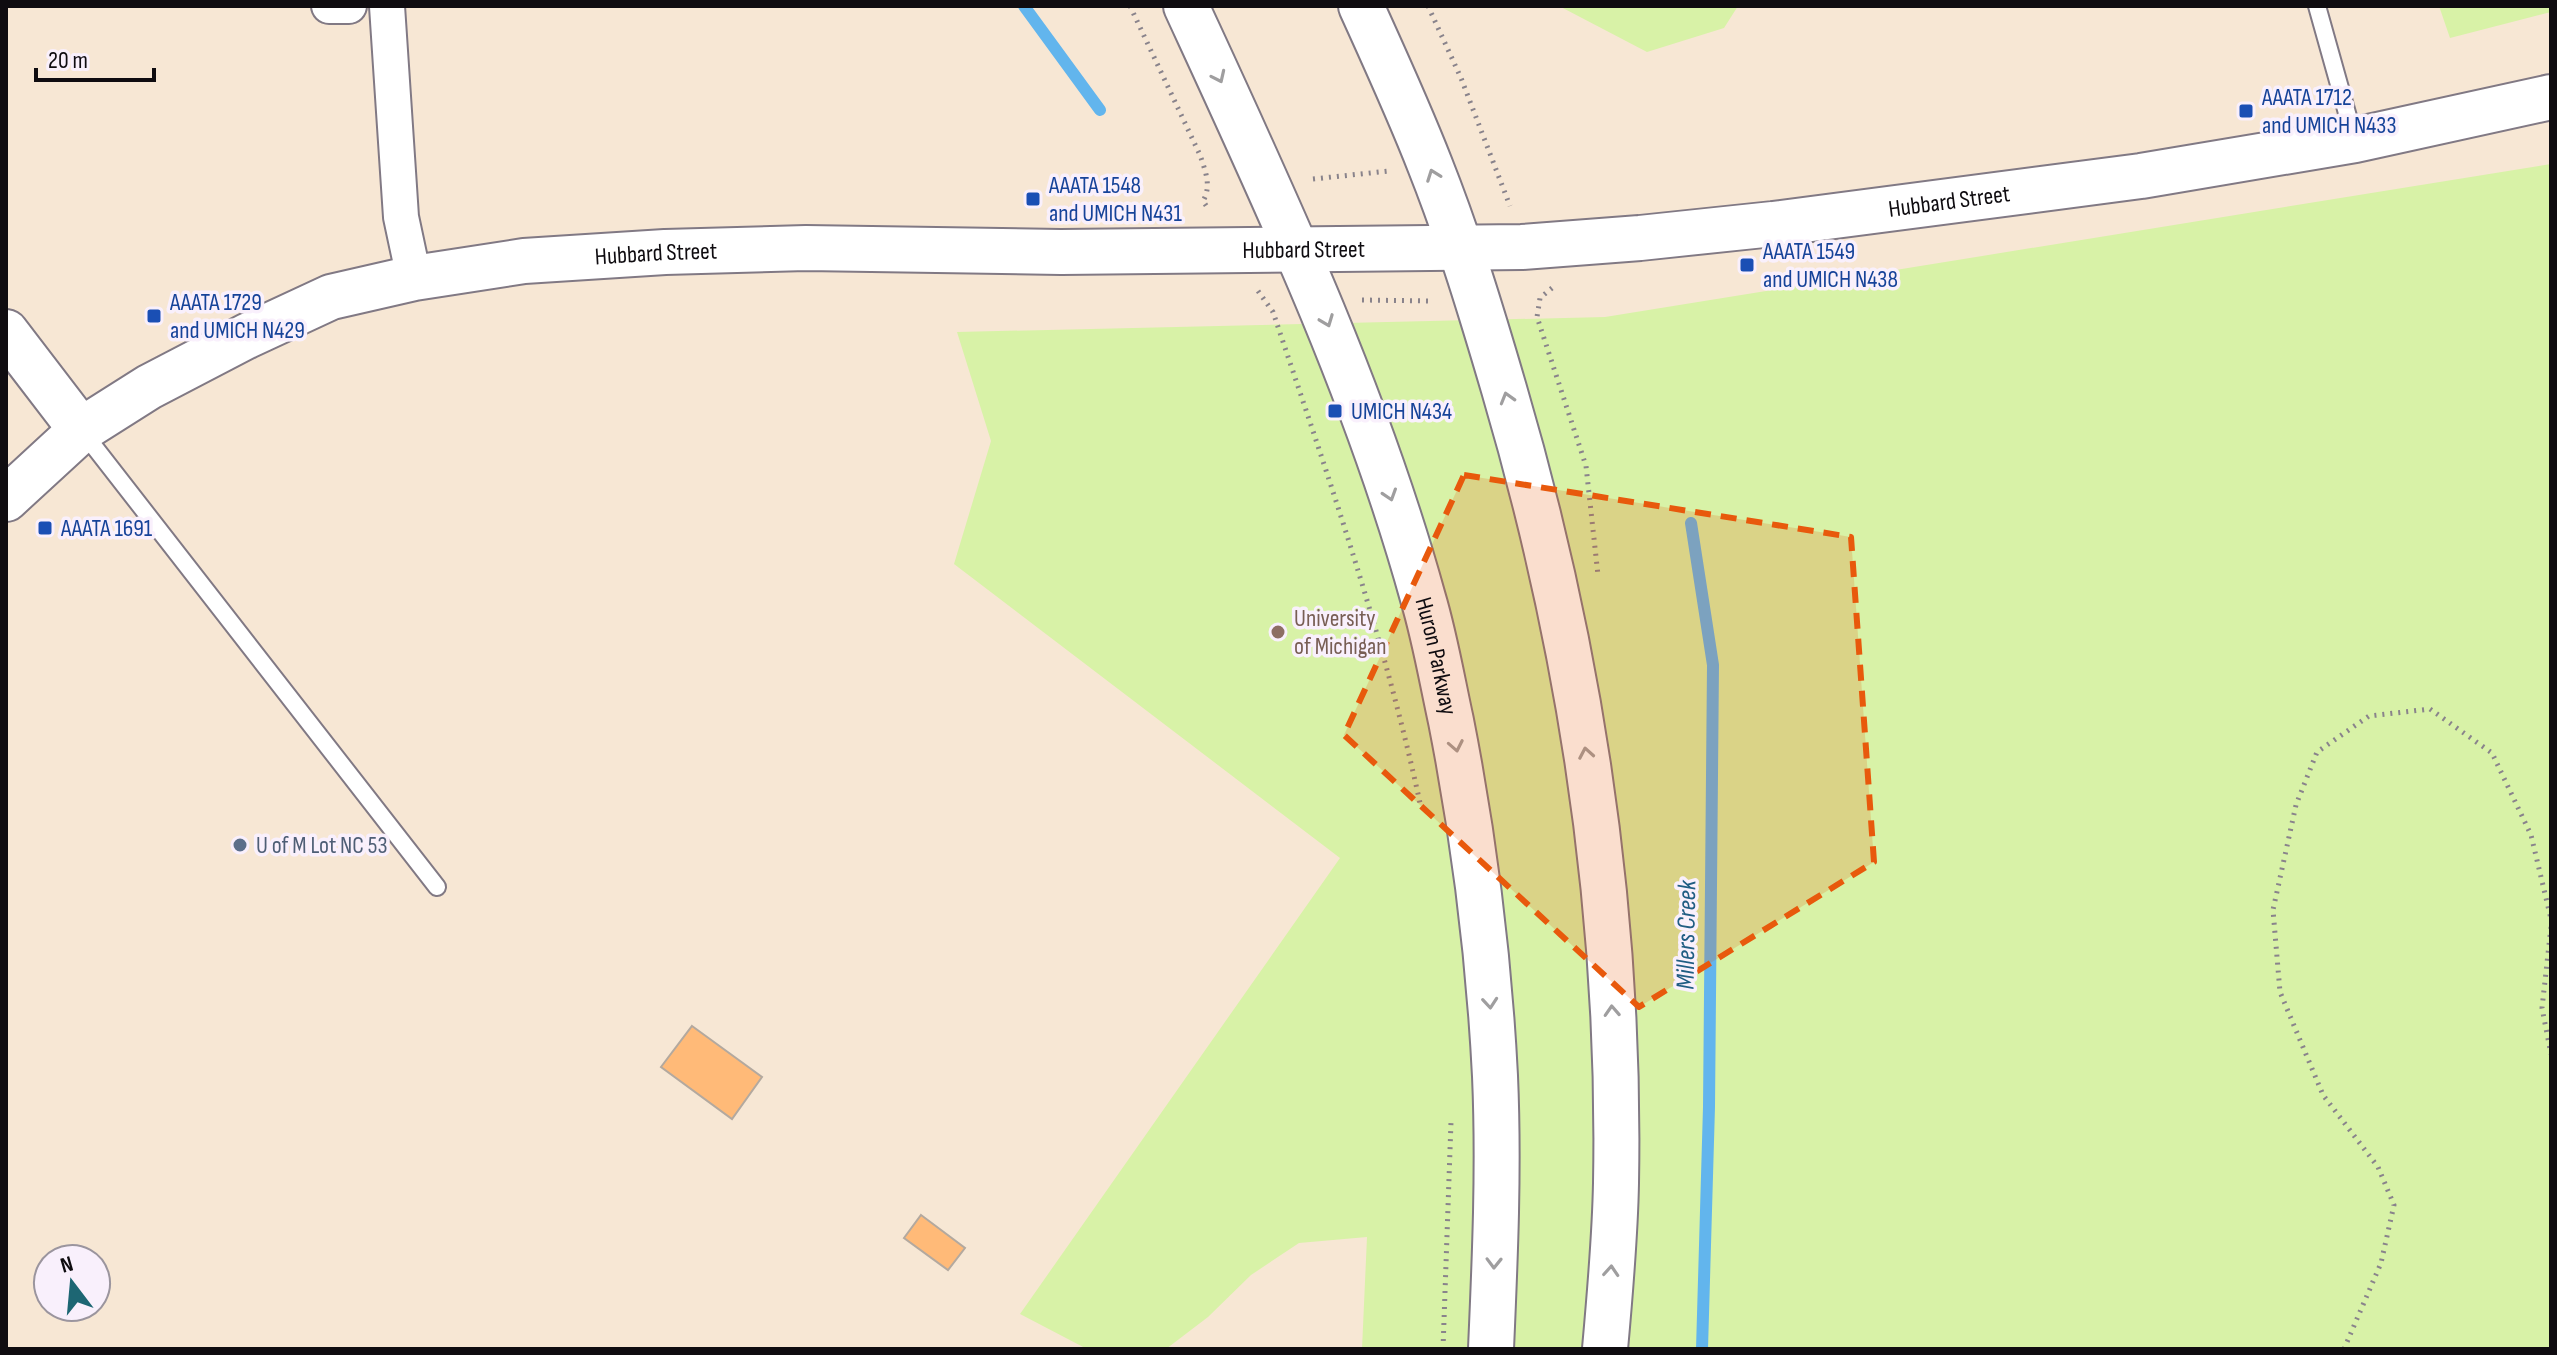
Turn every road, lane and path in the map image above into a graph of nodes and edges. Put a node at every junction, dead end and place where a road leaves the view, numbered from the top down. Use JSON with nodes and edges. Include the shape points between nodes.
{"nodes":[{"id":1,"x":329,"y":6,"type":"edge"},
{"id":2,"x":349,"y":6,"type":"edge"},
{"id":3,"x":387,"y":6,"type":"edge"},
{"id":4,"x":1130,"y":6,"type":"edge"},
{"id":5,"x":1186,"y":6,"type":"edge"},
{"id":6,"x":1361,"y":6,"type":"edge"},
{"id":7,"x":1428,"y":6,"type":"edge"},
{"id":8,"x":2317,"y":6,"type":"edge"},
{"id":9,"x":2551,"y":97,"type":"edge"},
{"id":10,"x":2355,"y":140,"type":"junction"},
{"id":11,"x":1402,"y":169,"type":"dead end"},
{"id":12,"x":1313,"y":179,"type":"dead end"},
{"id":13,"x":1509,"y":202,"type":"dead end"},
{"id":14,"x":1208,"y":208,"type":"dead end"},
{"id":15,"x":1460,"y":248,"type":"junction"},
{"id":16,"x":1296,"y":250,"type":"junction"},
{"id":17,"x":414,"y":278,"type":"junction"},
{"id":18,"x":1534,"y":292,"type":"dead end"},
{"id":19,"x":1260,"y":295,"type":"dead end"},
{"id":20,"x":1361,"y":300,"type":"dead end"},
{"id":21,"x":1430,"y":301,"type":"dead end"},
{"id":22,"x":6,"y":332,"type":"edge"},
{"id":23,"x":81,"y":430,"type":"junction"},
{"id":24,"x":1586,"y":466,"type":"dead end"},
{"id":25,"x":6,"y":499,"type":"edge"},
{"id":26,"x":1422,"y":812,"type":"dead end"},
{"id":27,"x":437,"y":887,"type":"dead end"},
{"id":28,"x":2551,"y":919,"type":"edge"},
{"id":29,"x":2551,"y":927,"type":"edge"},
{"id":30,"x":2551,"y":1054,"type":"edge"},
{"id":31,"x":1451,"y":1116,"type":"dead end"},
{"id":32,"x":1443,"y":1349,"type":"edge"},
{"id":33,"x":1491,"y":1349,"type":"edge"},
{"id":34,"x":1605,"y":1349,"type":"edge"},
{"id":35,"x":2344,"y":1349,"type":"edge"}],
"edges":[{"from":1,"to":2,"type":"street"},
{"from":3,"to":17,"type":"street","via":[[401,217]]},
{"from":4,"to":14,"type":"path","via":[[1200,155]]},
{"from":5,"to":16,"type":"main road","name":"Huron Parkway","one_way":true},
{"from":15,"to":6,"type":"main road","one_way":true},
{"from":7,"to":13,"type":"path"},
{"from":8,"to":10,"type":"lane"},
{"from":9,"to":10,"type":"main road","name":"Hubbard Street"},
{"from":10,"to":15,"type":"main road","name":"Hubbard Street","via":[[2141,176],[1773,224]]},
{"from":11,"to":12,"type":"path"},
{"from":15,"to":16,"type":"main road","name":"Hubbard Street"},
{"from":34,"to":15,"type":"main road","one_way":true,"via":[[1616,1182],[1613,1013],[1591,782],[1554,574]]},
{"from":16,"to":17,"type":"main road","name":"Hubbard Street","via":[[665,252],[524,261]]},
{"from":16,"to":33,"type":"main road","name":"Huron Parkway","one_way":true,"via":[[1366,420],[1424,598],[1461,775],[1483,927],[1495,1078]]},
{"from":17,"to":23,"type":"main road","name":"Hubbard Street","via":[[331,297],[149,387]]},
{"from":18,"to":24,"type":"path","via":[[1540,298],[1540,329]]},
{"from":19,"to":26,"type":"path","via":[[1273,312],[1364,591]]},
{"from":20,"to":21,"type":"path"},
{"from":22,"to":23,"type":"main road"},
{"from":23,"to":25,"type":"main road","name":"Hubbard Street"},
{"from":23,"to":27,"type":"lane"},
{"from":28,"to":35,"type":"path","via":[[2531,835],[2492,753],[2430,709],[2369,716],[2317,752],[2296,805],[2273,910],[2280,992],[2323,1095],[2378,1167],[2394,1205],[2381,1263]]},
{"from":29,"to":30,"type":"path","via":[[2542,1008]]},
{"from":31,"to":32,"type":"path"}]}
